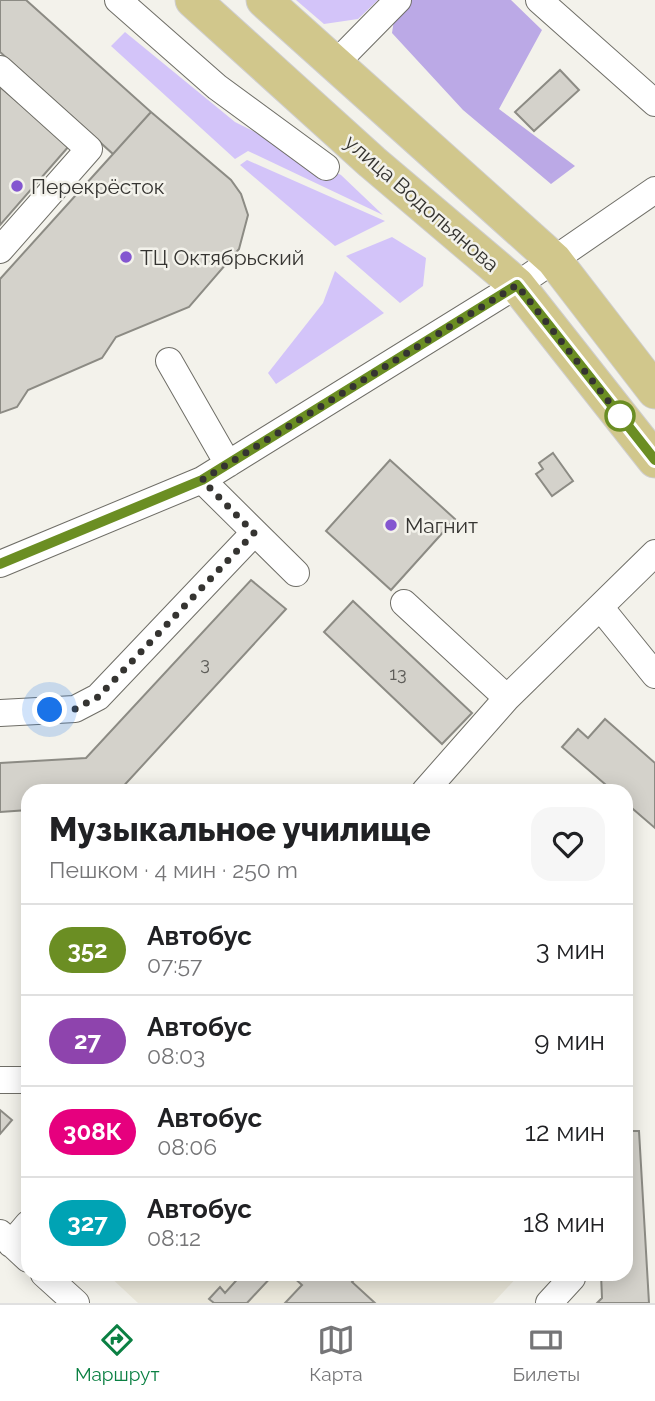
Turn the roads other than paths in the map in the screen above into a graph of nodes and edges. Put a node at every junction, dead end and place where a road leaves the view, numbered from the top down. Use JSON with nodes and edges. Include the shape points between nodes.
{"nodes":[{"id":1,"x":118,"y":0,"type":"edge"},
{"id":2,"x":193,"y":0,"type":"edge"},
{"id":3,"x":264,"y":0,"type":"edge"},
{"id":4,"x":398,"y":0,"type":"edge"},
{"id":5,"x":540,"y":0,"type":"edge"},
{"id":6,"x":334,"y":64,"type":"junction"},
{"id":7,"x":0,"y":69,"type":"edge"},
{"id":8,"x":655,"y":103,"type":"edge"},
{"id":9,"x":326,"y":167,"type":"dead end"},
{"id":10,"x":655,"y":190,"type":"edge"},
{"id":11,"x":0,"y":250,"type":"edge"},
{"id":12,"x":554,"y":260,"type":"junction"},
{"id":13,"x":517,"y":285,"type":"junction"},
{"id":14,"x":169,"y":361,"type":"dead end"},
{"id":15,"x":655,"y":391,"type":"edge"},
{"id":16,"x":655,"y":460,"type":"edge"},
{"id":17,"x":228,"y":464,"type":"junction"},
{"id":18,"x":202,"y":480,"type":"junction"},
{"id":19,"x":254,"y":533,"type":"junction"},
{"id":20,"x":655,"y":553,"type":"edge"},
{"id":21,"x":0,"y":564,"type":"edge"},
{"id":22,"x":296,"y":573,"type":"dead end"},
{"id":23,"x":404,"y":603,"type":"dead end"},
{"id":24,"x":600,"y":607,"type":"junction"},
{"id":25,"x":655,"y":675,"type":"edge"},
{"id":26,"x":507,"y":698,"type":"junction"},
{"id":27,"x":0,"y":713,"type":"edge"},
{"id":28,"x":431,"y":784,"type":"edge"},
{"id":29,"x":0,"y":1080,"type":"edge"},
{"id":30,"x":21,"y":1080,"type":"edge"},
{"id":31,"x":52,"y":1281,"type":"edge"},
{"id":32,"x":569,"y":1281,"type":"edge"},
{"id":33,"x":76,"y":1303,"type":"edge"},
{"id":34,"x":549,"y":1303,"type":"edge"}],
"edges":[{"from":1,"to":9,"type":"street","via":[[218,88]]},
{"from":2,"to":13,"type":"main road","name":"улица Водопьянова"},
{"from":3,"to":6,"type":"main road","name":"улица Водопьянова"},
{"from":4,"to":6,"type":"street"},
{"from":5,"to":8,"type":"street"},
{"from":6,"to":12,"type":"main road","name":"улица Водопьянова"},
{"from":7,"to":11,"type":"street","via":[[89,149]]},
{"from":10,"to":12,"type":"street"},
{"from":12,"to":13,"type":"street"},
{"from":12,"to":15,"type":"main road","name":"улица Водопьянова"},
{"from":13,"to":16,"type":"main road","name":"улица Водопьянова"},
{"from":13,"to":17,"type":"street"},
{"from":14,"to":17,"type":"street"},
{"from":17,"to":18,"type":"street"},
{"from":18,"to":19,"type":"street"},
{"from":18,"to":21,"type":"street"},
{"from":19,"to":22,"type":"street"},
{"from":19,"to":27,"type":"street","via":[[98,697],[75,709]]},
{"from":20,"to":24,"type":"street"},
{"from":23,"to":26,"type":"street"},
{"from":24,"to":25,"type":"street"},
{"from":24,"to":26,"type":"street"},
{"from":26,"to":28,"type":"street"},
{"from":29,"to":30,"type":"street"},
{"from":31,"to":33,"type":"street"},
{"from":32,"to":34,"type":"street"}]}
